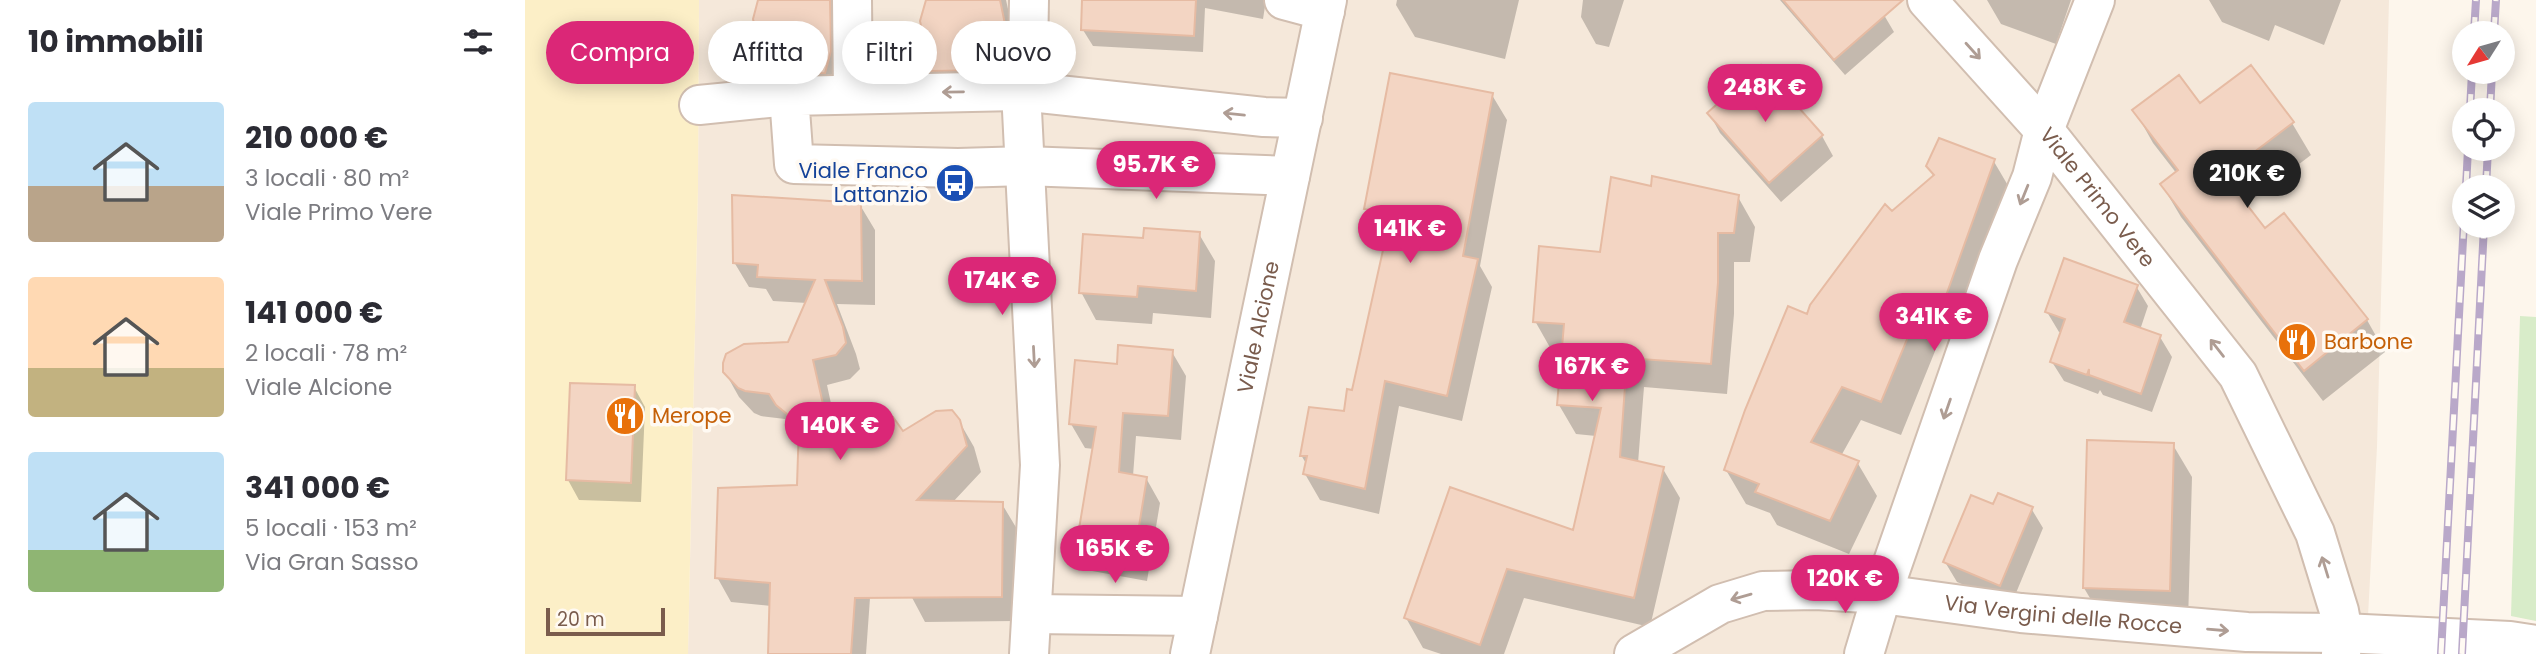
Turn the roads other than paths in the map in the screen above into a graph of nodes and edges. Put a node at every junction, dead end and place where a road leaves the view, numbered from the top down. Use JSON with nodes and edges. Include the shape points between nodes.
{"nodes":[{"id":1,"x":852,"y":0,"type":"edge"},
{"id":2,"x":1029,"y":0,"type":"edge"},
{"id":3,"x":1284,"y":0,"type":"edge"},
{"id":4,"x":1927,"y":0,"type":"edge"},
{"id":5,"x":2095,"y":0,"type":"edge"},
{"id":6,"x":1326,"y":6,"type":"edge"},
{"id":7,"x":1021,"y":91,"type":"junction"},
{"id":8,"x":853,"y":94,"type":"junction"},
{"id":9,"x":789,"y":96,"type":"junction"},
{"id":10,"x":699,"y":105,"type":"dead end"},
{"id":11,"x":1303,"y":118,"type":"junction"},
{"id":12,"x":2044,"y":130,"type":"junction"},
{"id":13,"x":1025,"y":166,"type":"junction"},
{"id":14,"x":1290,"y":176,"type":"junction"},
{"id":15,"x":1882,"y":594,"type":"junction"},
{"id":16,"x":1033,"y":598,"type":"junction"},
{"id":17,"x":1198,"y":616,"type":"junction"},
{"id":18,"x":2342,"y":643,"type":"edge"},
{"id":19,"x":2523,"y":643,"type":"edge"},
{"id":20,"x":1029,"y":654,"type":"edge"},
{"id":21,"x":1190,"y":654,"type":"edge"},
{"id":22,"x":1634,"y":654,"type":"edge"},
{"id":23,"x":1864,"y":654,"type":"edge"}],
"edges":[{"from":1,"to":8,"type":"street"},
{"from":2,"to":7,"type":"street","via":[[1028,54]]},
{"from":3,"to":6,"type":"street"},
{"from":4,"to":12,"type":"street","name":"Viale Primo Vere","one_way":true},
{"from":5,"to":12,"type":"street"},
{"from":6,"to":11,"type":"street","name":"Viale Alcione"},
{"from":7,"to":8,"type":"street","one_way":true},
{"from":11,"to":7,"type":"street","one_way":true},
{"from":7,"to":13,"type":"street"},
{"from":8,"to":9,"type":"street"},
{"from":9,"to":10,"type":"street"},
{"from":9,"to":13,"type":"street","via":[[794,164]]},
{"from":11,"to":14,"type":"street","name":"Viale Alcione"},
{"from":12,"to":15,"type":"street","one_way":true,"via":[[2032,177],[1998,260]]},
{"from":18,"to":12,"type":"street","name":"Viale Primo Vere","one_way":true,"via":[[2339,611],[2315,533],[2238,375]]},
{"from":13,"to":14,"type":"street"},
{"from":13,"to":16,"type":"street","one_way":true,"via":[[1040,465]]},
{"from":14,"to":17,"type":"street","name":"Viale Alcione"},
{"from":15,"to":18,"type":"street","name":"Via Vergini delle Rocce","one_way":true,"via":[[2061,617]]},
{"from":15,"to":22,"type":"street","name":"Via Vergini delle Rocce","one_way":true,"via":[[1763,591],[1720,604]]},
{"from":15,"to":23,"type":"street"},
{"from":16,"to":17,"type":"street"},
{"from":16,"to":20,"type":"street"},
{"from":17,"to":21,"type":"street","name":"Viale Alcione"},
{"from":18,"to":19,"type":"street","name":"Via Vergini delle Rocce"}]}
